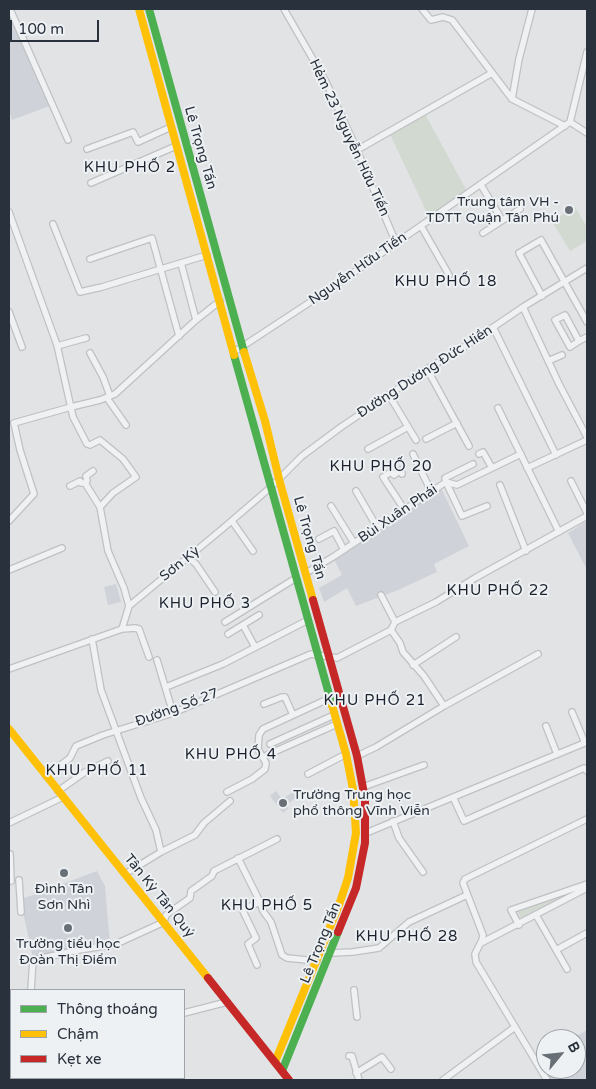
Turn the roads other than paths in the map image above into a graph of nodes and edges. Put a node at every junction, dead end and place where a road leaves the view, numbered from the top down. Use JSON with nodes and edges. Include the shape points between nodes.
{"nodes":[{"id":1,"x":10,"y":9,"type":"edge"},
{"id":2,"x":139,"y":9,"type":"edge"},
{"id":3,"x":148,"y":9,"type":"edge"},
{"id":4,"x":284,"y":9,"type":"edge"},
{"id":5,"x":422,"y":9,"type":"edge"},
{"id":6,"x":532,"y":9,"type":"edge"},
{"id":7,"x":587,"y":52,"type":"edge"},
{"id":8,"x":492,"y":73,"type":"junction"},
{"id":9,"x":512,"y":98,"type":"junction"},
{"id":10,"x":570,"y":122,"type":"junction"},
{"id":11,"x":564,"y":126,"type":"junction"},
{"id":12,"x":171,"y":127,"type":"junction"},
{"id":13,"x":587,"y":133,"type":"edge"},
{"id":14,"x":68,"y":140,"type":"dead end"},
{"id":15,"x":176,"y":146,"type":"junction"},
{"id":16,"x":87,"y":149,"type":"dead end"},
{"id":17,"x":357,"y":150,"type":"junction"},
{"id":18,"x":91,"y":183,"type":"dead end"},
{"id":19,"x":481,"y":184,"type":"junction"},
{"id":20,"x":520,"y":209,"type":"dead end"},
{"id":21,"x":9,"y":214,"type":"edge"},
{"id":22,"x":502,"y":220,"type":"junction"},
{"id":23,"x":53,"y":224,"type":"dead end"},
{"id":24,"x":420,"y":226,"type":"junction"},
{"id":25,"x":483,"y":233,"type":"dead end"},
{"id":26,"x":396,"y":243,"type":"junction"},
{"id":27,"x":207,"y":255,"type":"junction"},
{"id":28,"x":90,"y":259,"type":"dead end"},
{"id":29,"x":181,"y":263,"type":"junction"},
{"id":30,"x":587,"y":268,"type":"edge"},
{"id":31,"x":162,"y":269,"type":"junction"},
{"id":32,"x":448,"y":275,"type":"dead end"},
{"id":33,"x":565,"y":282,"type":"junction"},
{"id":34,"x":542,"y":296,"type":"junction"},
{"id":35,"x":220,"y":301,"type":"junction"},
{"id":36,"x":523,"y":307,"type":"junction"},
{"id":37,"x":9,"y":312,"type":"edge"},
{"id":38,"x":196,"y":320,"type":"junction"},
{"id":39,"x":587,"y":322,"type":"edge"},
{"id":40,"x":493,"y":328,"type":"junction"},
{"id":41,"x":179,"y":336,"type":"junction"},
{"id":42,"x":587,"y":337,"type":"edge"},
{"id":43,"x":86,"y":338,"type":"dead end"},
{"id":44,"x":579,"y":342,"type":"junction"},
{"id":45,"x":57,"y":346,"type":"junction"},
{"id":46,"x":22,"y":347,"type":"dead end"},
{"id":47,"x":242,"y":347,"type":"junction"},
{"id":48,"x":234,"y":352,"type":"junction"},
{"id":49,"x":90,"y":353,"type":"dead end"},
{"id":50,"x":562,"y":354,"type":"dead end"},
{"id":51,"x":548,"y":361,"type":"junction"},
{"id":52,"x":427,"y":369,"type":"junction"},
{"id":53,"x":389,"y":395,"type":"junction"},
{"id":54,"x":109,"y":397,"type":"junction"},
{"id":55,"x":71,"y":407,"type":"junction"},
{"id":56,"x":498,"y":408,"type":"dead end"},
{"id":57,"x":457,"y":423,"type":"junction"},
{"id":58,"x":126,"y":425,"type":"dead end"},
{"id":59,"x":408,"y":427,"type":"junction"},
{"id":60,"x":587,"y":438,"type":"edge"},
{"id":61,"x":426,"y":439,"type":"dead end"},
{"id":62,"x":416,"y":440,"type":"dead end"},
{"id":63,"x":469,"y":446,"type":"dead end"},
{"id":64,"x":368,"y":449,"type":"dead end"},
{"id":65,"x":413,"y":454,"type":"dead end"},
{"id":66,"x":479,"y":454,"type":"dead end"},
{"id":67,"x":521,"y":454,"type":"junction"},
{"id":68,"x":556,"y":455,"type":"junction"},
{"id":69,"x":473,"y":464,"type":"dead end"},
{"id":70,"x":492,"y":468,"type":"junction"},
{"id":71,"x":527,"y":468,"type":"junction"},
{"id":72,"x":93,"y":471,"type":"dead end"},
{"id":73,"x":402,"y":474,"type":"dead end"},
{"id":74,"x":279,"y":478,"type":"junction"},
{"id":75,"x":571,"y":481,"type":"dead end"},
{"id":76,"x":446,"y":482,"type":"junction"},
{"id":77,"x":85,"y":483,"type":"junction"},
{"id":78,"x":500,"y":485,"type":"dead end"},
{"id":79,"x":70,"y":486,"type":"dead end"},
{"id":80,"x":271,"y":487,"type":"junction"},
{"id":81,"x":356,"y":491,"type":"dead end"},
{"id":82,"x":431,"y":491,"type":"junction"},
{"id":83,"x":331,"y":506,"type":"dead end"},
{"id":84,"x":487,"y":506,"type":"dead end"},
{"id":85,"x":100,"y":507,"type":"junction"},
{"id":86,"x":404,"y":509,"type":"junction"},
{"id":87,"x":587,"y":515,"type":"edge"},
{"id":88,"x":9,"y":521,"type":"edge"},
{"id":89,"x":232,"y":521,"type":"junction"},
{"id":90,"x":378,"y":528,"type":"junction"},
{"id":91,"x":559,"y":532,"type":"junction"},
{"id":92,"x":319,"y":539,"type":"dead end"},
{"id":93,"x":354,"y":543,"type":"junction"},
{"id":94,"x":62,"y":548,"type":"dead end"},
{"id":95,"x":344,"y":550,"type":"junction"},
{"id":96,"x":253,"y":551,"type":"dead end"},
{"id":97,"x":526,"y":551,"type":"junction"},
{"id":98,"x":188,"y":557,"type":"junction"},
{"id":99,"x":9,"y":570,"type":"edge"},
{"id":100,"x":306,"y":573,"type":"junction"},
{"id":101,"x":296,"y":578,"type":"junction"},
{"id":102,"x":215,"y":592,"type":"dead end"},
{"id":103,"x":381,"y":595,"type":"dead end"},
{"id":104,"x":129,"y":606,"type":"junction"},
{"id":105,"x":259,"y":615,"type":"dead end"},
{"id":106,"x":308,"y":620,"type":"junction"},
{"id":107,"x":225,"y":622,"type":"dead end"},
{"id":108,"x":396,"y":622,"type":"junction"},
{"id":109,"x":243,"y":625,"type":"junction"},
{"id":110,"x":122,"y":629,"type":"junction"},
{"id":111,"x":391,"y":630,"type":"junction"},
{"id":112,"x":228,"y":634,"type":"dead end"},
{"id":113,"x":456,"y":637,"type":"dead end"},
{"id":114,"x":92,"y":639,"type":"junction"},
{"id":115,"x":255,"y":647,"type":"junction"},
{"id":116,"x":538,"y":654,"type":"dead end"},
{"id":117,"x":318,"y":655,"type":"junction"},
{"id":118,"x":149,"y":657,"type":"dead end"},
{"id":119,"x":329,"y":657,"type":"junction"},
{"id":120,"x":157,"y":660,"type":"dead end"},
{"id":121,"x":413,"y":665,"type":"junction"},
{"id":122,"x":9,"y":669,"type":"edge"},
{"id":123,"x":166,"y":687,"type":"junction"},
{"id":124,"x":330,"y":698,"type":"junction"},
{"id":125,"x":264,"y":704,"type":"dead end"},
{"id":126,"x":444,"y":706,"type":"junction"},
{"id":127,"x":572,"y":712,"type":"dead end"},
{"id":128,"x":173,"y":713,"type":"junction"},
{"id":129,"x":334,"y":714,"type":"junction"},
{"id":130,"x":293,"y":715,"type":"junction"},
{"id":131,"x":337,"y":724,"type":"junction"},
{"id":132,"x":546,"y":726,"type":"dead end"},
{"id":133,"x":9,"y":729,"type":"edge"},
{"id":134,"x":116,"y":730,"type":"junction"},
{"id":135,"x":586,"y":742,"type":"edge"},
{"id":136,"x":270,"y":744,"type":"dead end"},
{"id":137,"x":268,"y":754,"type":"dead end"},
{"id":138,"x":346,"y":754,"type":"junction"},
{"id":139,"x":557,"y":754,"type":"junction"},
{"id":140,"x":356,"y":756,"type":"junction"},
{"id":141,"x":108,"y":761,"type":"dead end"},
{"id":142,"x":424,"y":765,"type":"dead end"},
{"id":143,"x":587,"y":771,"type":"edge"},
{"id":144,"x":308,"y":774,"type":"dead end"},
{"id":145,"x":46,"y":776,"type":"junction"},
{"id":146,"x":363,"y":787,"type":"junction"},
{"id":147,"x":227,"y":792,"type":"dead end"},
{"id":148,"x":61,"y":794,"type":"junction"},
{"id":149,"x":453,"y":796,"type":"junction"},
{"id":150,"x":230,"y":801,"type":"dead end"},
{"id":151,"x":587,"y":819,"type":"edge"},
{"id":152,"x":393,"y":821,"type":"junction"},
{"id":153,"x":9,"y":823,"type":"edge"},
{"id":154,"x":366,"y":833,"type":"junction"},
{"id":155,"x":277,"y":839,"type":"dead end"},
{"id":156,"x":162,"y":852,"type":"junction"},
{"id":157,"x":10,"y":854,"type":"edge"},
{"id":158,"x":238,"y":858,"type":"junction"},
{"id":159,"x":423,"y":872,"type":"dead end"},
{"id":160,"x":125,"y":874,"type":"junction"},
{"id":161,"x":19,"y":880,"type":"dead end"},
{"id":162,"x":11,"y":881,"type":"dead end"},
{"id":163,"x":587,"y":884,"type":"edge"},
{"id":164,"x":587,"y":888,"type":"edge"},
{"id":165,"x":467,"y":895,"type":"junction"},
{"id":166,"x":260,"y":902,"type":"junction"},
{"id":167,"x":21,"y":912,"type":"dead end"},
{"id":168,"x":536,"y":916,"type":"junction"},
{"id":169,"x":164,"y":922,"type":"junction"},
{"id":170,"x":518,"y":925,"type":"junction"},
{"id":171,"x":587,"y":933,"type":"edge"},
{"id":172,"x":481,"y":943,"type":"junction"},
{"id":173,"x":556,"y":950,"type":"junction"},
{"id":174,"x":331,"y":953,"type":"junction"},
{"id":175,"x":316,"y":961,"type":"junction"},
{"id":176,"x":257,"y":965,"type":"dead end"},
{"id":177,"x":567,"y":969,"type":"dead end"},
{"id":178,"x":31,"y":989,"type":"edge"},
{"id":179,"x":354,"y":990,"type":"dead end"},
{"id":180,"x":226,"y":1002,"type":"junction"},
{"id":181,"x":185,"y":1013,"type":"edge"},
{"id":182,"x":357,"y":1017,"type":"dead end"},
{"id":183,"x":515,"y":1027,"type":"junction"},
{"id":184,"x":348,"y":1056,"type":"dead end"},
{"id":185,"x":275,"y":1062,"type":"junction"},
{"id":186,"x":391,"y":1069,"type":"dead end"},
{"id":187,"x":282,"y":1071,"type":"junction"},
{"id":188,"x":356,"y":1073,"type":"junction"},
{"id":189,"x":288,"y":1080,"type":"edge"},
{"id":190,"x":359,"y":1080,"type":"edge"},
{"id":191,"x":443,"y":1080,"type":"edge"},
{"id":192,"x":547,"y":1080,"type":"edge"}],
"edges":[{"from":1,"to":14,"type":"street"},
{"from":2,"to":12,"type":"main road","name":"Lê Trọng Tấn"},
{"from":3,"to":47,"type":"main road","name":"Lê Trọng Tấn"},
{"from":4,"to":17,"type":"street","name":"Hẻm 23 Nguyễn Hữu Tiến","via":[[326,82]]},
{"from":5,"to":8,"type":"street","via":[[431,20],[450,18]]},
{"from":6,"to":9,"type":"street"},
{"from":7,"to":10,"type":"street"},
{"from":8,"to":9,"type":"street"},
{"from":8,"to":17,"type":"street"},
{"from":9,"to":11,"type":"street"},
{"from":10,"to":11,"type":"street","name":"Nguyễn Hữu Tiến"},
{"from":10,"to":13,"type":"street"},
{"from":11,"to":19,"type":"street","name":"Nguyễn Hữu Tiến"},
{"from":12,"to":15,"type":"main road","name":"Lê Trọng Tấn"},
{"from":12,"to":16,"type":"street","via":[[138,142],[133,132]]},
{"from":15,"to":18,"type":"street"},
{"from":15,"to":27,"type":"main road","name":"Lê Trọng Tấn"},
{"from":17,"to":26,"type":"street","name":"Hẻm 23 Nguyễn Hữu Tiến"},
{"from":19,"to":22,"type":"street"},
{"from":19,"to":24,"type":"street","name":"Nguyễn Hữu Tiến"},
{"from":20,"to":22,"type":"street"},
{"from":21,"to":45,"type":"street"},
{"from":22,"to":25,"type":"street"},
{"from":23,"to":31,"type":"street","via":[[80,292]]},
{"from":24,"to":26,"type":"street","name":"Nguyễn Hữu Tiến"},
{"from":24,"to":32,"type":"street"},
{"from":26,"to":47,"type":"street","name":"Nguyễn Hữu Tiến"},
{"from":27,"to":29,"type":"street"},
{"from":27,"to":35,"type":"main road","name":"Lê Trọng Tấn"},
{"from":28,"to":31,"type":"street","via":[[152,238]]},
{"from":29,"to":31,"type":"street"},
{"from":29,"to":38,"type":"street"},
{"from":30,"to":33,"type":"street","name":"Đường Dương Đức Hiền"},
{"from":31,"to":41,"type":"street"},
{"from":33,"to":34,"type":"street","name":"Đường Dương Đức Hiền"},
{"from":33,"to":34,"type":"street","via":[[540,240],[519,253]]},
{"from":33,"to":39,"type":"street"},
{"from":34,"to":36,"type":"street","name":"Đường Dương Đức Hiền"},
{"from":35,"to":38,"type":"street"},
{"from":35,"to":48,"type":"main road","name":"Lê Trọng Tấn"},
{"from":36,"to":40,"type":"street","name":"Đường Dương Đức Hiền"},
{"from":36,"to":51,"type":"street"},
{"from":37,"to":46,"type":"street"},
{"from":38,"to":41,"type":"street"},
{"from":40,"to":52,"type":"street","name":"Đường Dương Đức Hiền"},
{"from":40,"to":68,"type":"street"},
{"from":41,"to":54,"type":"street","via":[[142,372]]},
{"from":42,"to":44,"type":"street"},
{"from":43,"to":45,"type":"street"},
{"from":44,"to":44,"type":"street","via":[[570,347],[555,320],[564,315]]},
{"from":45,"to":55,"type":"street"},
{"from":47,"to":48,"type":"street","name":"Nguyễn Hữu Tiến"},
{"from":47,"to":74,"type":"main road","name":"Lê Trọng Tấn"},
{"from":48,"to":80,"type":"main road","name":"Lê Trọng Tấn"},
{"from":49,"to":54,"type":"street"},
{"from":50,"to":51,"type":"street"},
{"from":51,"to":60,"type":"street"},
{"from":52,"to":53,"type":"street","name":"Đường Dương Đức Hiền"},
{"from":52,"to":57,"type":"street"},
{"from":53,"to":59,"type":"street"},
{"from":53,"to":74,"type":"street","name":"Đường Dương Đức Hiền","via":[[302,456]]},
{"from":54,"to":55,"type":"street"},
{"from":54,"to":58,"type":"street"},
{"from":55,"to":85,"type":"street","via":[[87,444],[100,440],[123,459],[136,476]]},
{"from":55,"to":88,"type":"street","via":[[14,423],[34,494]]},
{"from":56,"to":67,"type":"street"},
{"from":57,"to":61,"type":"street"},
{"from":57,"to":63,"type":"street"},
{"from":59,"to":62,"type":"street"},
{"from":59,"to":64,"type":"street"},
{"from":60,"to":68,"type":"street"},
{"from":65,"to":82,"type":"street"},
{"from":66,"to":70,"type":"street","via":[[483,452]]},
{"from":67,"to":70,"type":"street","name":"Bùi Xuân Phái"},
{"from":67,"to":71,"type":"street"},
{"from":68,"to":71,"type":"street"},
{"from":69,"to":76,"type":"street","via":[[446,478]]},
{"from":70,"to":76,"type":"street","name":"Bùi Xuân Phái","via":[[457,485]]},
{"from":71,"to":91,"type":"street"},
{"from":72,"to":77,"type":"street","via":[[86,476]]},
{"from":73,"to":86,"type":"street","via":[[401,470],[383,477]]},
{"from":74,"to":80,"type":"street","name":"Đường Dương Đức Hiền"},
{"from":74,"to":100,"type":"main road","name":"Lê Trọng Tấn"},
{"from":75,"to":87,"type":"street"},
{"from":76,"to":82,"type":"street","name":"Bùi Xuân Phái"},
{"from":76,"to":84,"type":"street","via":[[462,516]]},
{"from":77,"to":79,"type":"street","via":[[80,481]]},
{"from":77,"to":85,"type":"street"},
{"from":78,"to":97,"type":"street"},
{"from":80,"to":89,"type":"street","name":"Sơn Kỳ"},
{"from":80,"to":101,"type":"main road","name":"Lê Trọng Tấn"},
{"from":81,"to":90,"type":"street"},
{"from":82,"to":86,"type":"street","name":"Bùi Xuân Phái"},
{"from":83,"to":93,"type":"street"},
{"from":85,"to":104,"type":"street","via":[[108,551]]},
{"from":86,"to":90,"type":"street","name":"Bùi Xuân Phái"},
{"from":87,"to":91,"type":"street"},
{"from":89,"to":96,"type":"street"},
{"from":89,"to":98,"type":"street","name":"Sơn Kỳ"},
{"from":90,"to":93,"type":"street","name":"Bùi Xuân Phái"},
{"from":91,"to":97,"type":"street"},
{"from":92,"to":95,"type":"street","via":[[334,531]]},
{"from":93,"to":95,"type":"street","name":"Bùi Xuân Phái"},
{"from":94,"to":99,"type":"street"},
{"from":95,"to":100,"type":"street","name":"Bùi Xuân Phái"},
{"from":97,"to":108,"type":"street"},
{"from":98,"to":102,"type":"street"},
{"from":98,"to":104,"type":"street","name":"Sơn Kỳ"},
{"from":100,"to":119,"type":"main road","name":"Lê Trọng Tấn"},
{"from":101,"to":106,"type":"main road","name":"Lê Trọng Tấn"},
{"from":101,"to":107,"type":"street"},
{"from":103,"to":108,"type":"street"},
{"from":104,"to":110,"type":"street"},
{"from":105,"to":109,"type":"street"},
{"from":106,"to":115,"type":"street"},
{"from":106,"to":117,"type":"main road","name":"Lê Trọng Tấn"},
{"from":108,"to":111,"type":"street"},
{"from":109,"to":112,"type":"street"},
{"from":109,"to":115,"type":"street"},
{"from":110,"to":114,"type":"street"},
{"from":110,"to":118,"type":"street","via":[[138,630]]},
{"from":111,"to":119,"type":"street","via":[[337,658]]},
{"from":111,"to":121,"type":"street"},
{"from":113,"to":121,"type":"street"},
{"from":114,"to":122,"type":"street"},
{"from":114,"to":134,"type":"street","via":[[101,690]]},
{"from":115,"to":123,"type":"street"},
{"from":116,"to":126,"type":"street"},
{"from":117,"to":119,"type":"street"},
{"from":117,"to":124,"type":"main road","name":"Lê Trọng Tấn"},
{"from":117,"to":128,"type":"street","name":"Đường Số 27","via":[[311,654]]},
{"from":119,"to":140,"type":"main road","name":"Lê Trọng Tấn"},
{"from":120,"to":123,"type":"street"},
{"from":121,"to":126,"type":"street"},
{"from":123,"to":128,"type":"street"},
{"from":124,"to":129,"type":"main road","name":"Lê Trọng Tấn"},
{"from":124,"to":130,"type":"street"},
{"from":125,"to":130,"type":"street","via":[[285,698]]},
{"from":126,"to":140,"type":"street"},
{"from":127,"to":135,"type":"street"},
{"from":128,"to":134,"type":"street","name":"Đường Số 27"},
{"from":129,"to":131,"type":"main road","name":"Lê Trọng Tấn"},
{"from":129,"to":136,"type":"street"},
{"from":130,"to":147,"type":"street","via":[[263,729],[259,735],[258,750],[266,763],[265,768]]},
{"from":131,"to":137,"type":"street"},
{"from":131,"to":138,"type":"main road","name":"Lê Trọng Tấn"},
{"from":132,"to":139,"type":"street"},
{"from":133,"to":145,"type":"main road","name":"Tân Kỳ Tân Quý"},
{"from":134,"to":145,"type":"street","name":"Đường Số 27","via":[[76,746],[70,758]]},
{"from":134,"to":156,"type":"street"},
{"from":135,"to":139,"type":"street"},
{"from":138,"to":144,"type":"street"},
{"from":138,"to":175,"type":"main road","name":"Lê Trọng Tấn","via":[[355,804],[354,849],[344,891]]},
{"from":139,"to":149,"type":"street"},
{"from":140,"to":146,"type":"main road","name":"Lê Trọng Tấn"},
{"from":141,"to":148,"type":"street","via":[[85,772]]},
{"from":142,"to":146,"type":"street"},
{"from":143,"to":149,"type":"street","via":[[584,768],[464,821]]},
{"from":145,"to":148,"type":"main road","name":"Tân Kỳ Tân Quý"},
{"from":146,"to":154,"type":"main road","name":"Lê Trọng Tấn"},
{"from":148,"to":153,"type":"street"},
{"from":148,"to":160,"type":"main road","name":"Tân Kỳ Tân Quý"},
{"from":149,"to":152,"type":"street"},
{"from":150,"to":156,"type":"street","via":[[195,835]]},
{"from":151,"to":165,"type":"street","via":[[463,882]]},
{"from":152,"to":154,"type":"street"},
{"from":152,"to":159,"type":"street","via":[[400,838]]},
{"from":154,"to":174,"type":"main road","name":"Lê Trọng Tấn","via":[[356,888]]},
{"from":155,"to":158,"type":"street"},
{"from":156,"to":160,"type":"street"},
{"from":157,"to":162,"type":"street"},
{"from":158,"to":166,"type":"street"},
{"from":158,"to":169,"type":"street","via":[[214,871],[191,891],[190,898],[166,915]]},
{"from":160,"to":169,"type":"main road","name":"Tân Kỳ Tân Quý"},
{"from":161,"to":167,"type":"street"},
{"from":163,"to":170,"type":"street","via":[[511,910]]},
{"from":164,"to":168,"type":"street"},
{"from":165,"to":172,"type":"street","via":[[482,932]]},
{"from":165,"to":174,"type":"street","via":[[409,922],[379,948]]},
{"from":166,"to":175,"type":"street","via":[[282,955]]},
{"from":166,"to":176,"type":"street","via":[[243,911],[256,938],[248,944]]},
{"from":168,"to":170,"type":"street"},
{"from":168,"to":173,"type":"street"},
{"from":169,"to":178,"type":"street","via":[[116,944],[33,960]]},
{"from":169,"to":180,"type":"main road","name":"Tân Kỳ Tân Quý"},
{"from":170,"to":172,"type":"street"},
{"from":171,"to":173,"type":"street"},
{"from":172,"to":183,"type":"street","via":[[475,954],[476,962]]},
{"from":173,"to":177,"type":"street"},
{"from":174,"to":187,"type":"main road","name":"Lê Trọng Tấn"},
{"from":175,"to":185,"type":"main road","name":"Lê Trọng Tấn"},
{"from":179,"to":182,"type":"street"},
{"from":180,"to":181,"type":"street"},
{"from":180,"to":185,"type":"main road","name":"Tân Kỳ Tân Quý"},
{"from":183,"to":191,"type":"street"},
{"from":183,"to":192,"type":"street"},
{"from":184,"to":188,"type":"street","via":[[352,1056]]},
{"from":185,"to":187,"type":"main road","name":"Tân Kỳ Tân Quý"},
{"from":186,"to":188,"type":"street","via":[[382,1056]]},
{"from":187,"to":189,"type":"main road","name":"Tân Kỳ Tân Quý"},
{"from":188,"to":190,"type":"street"}]}
